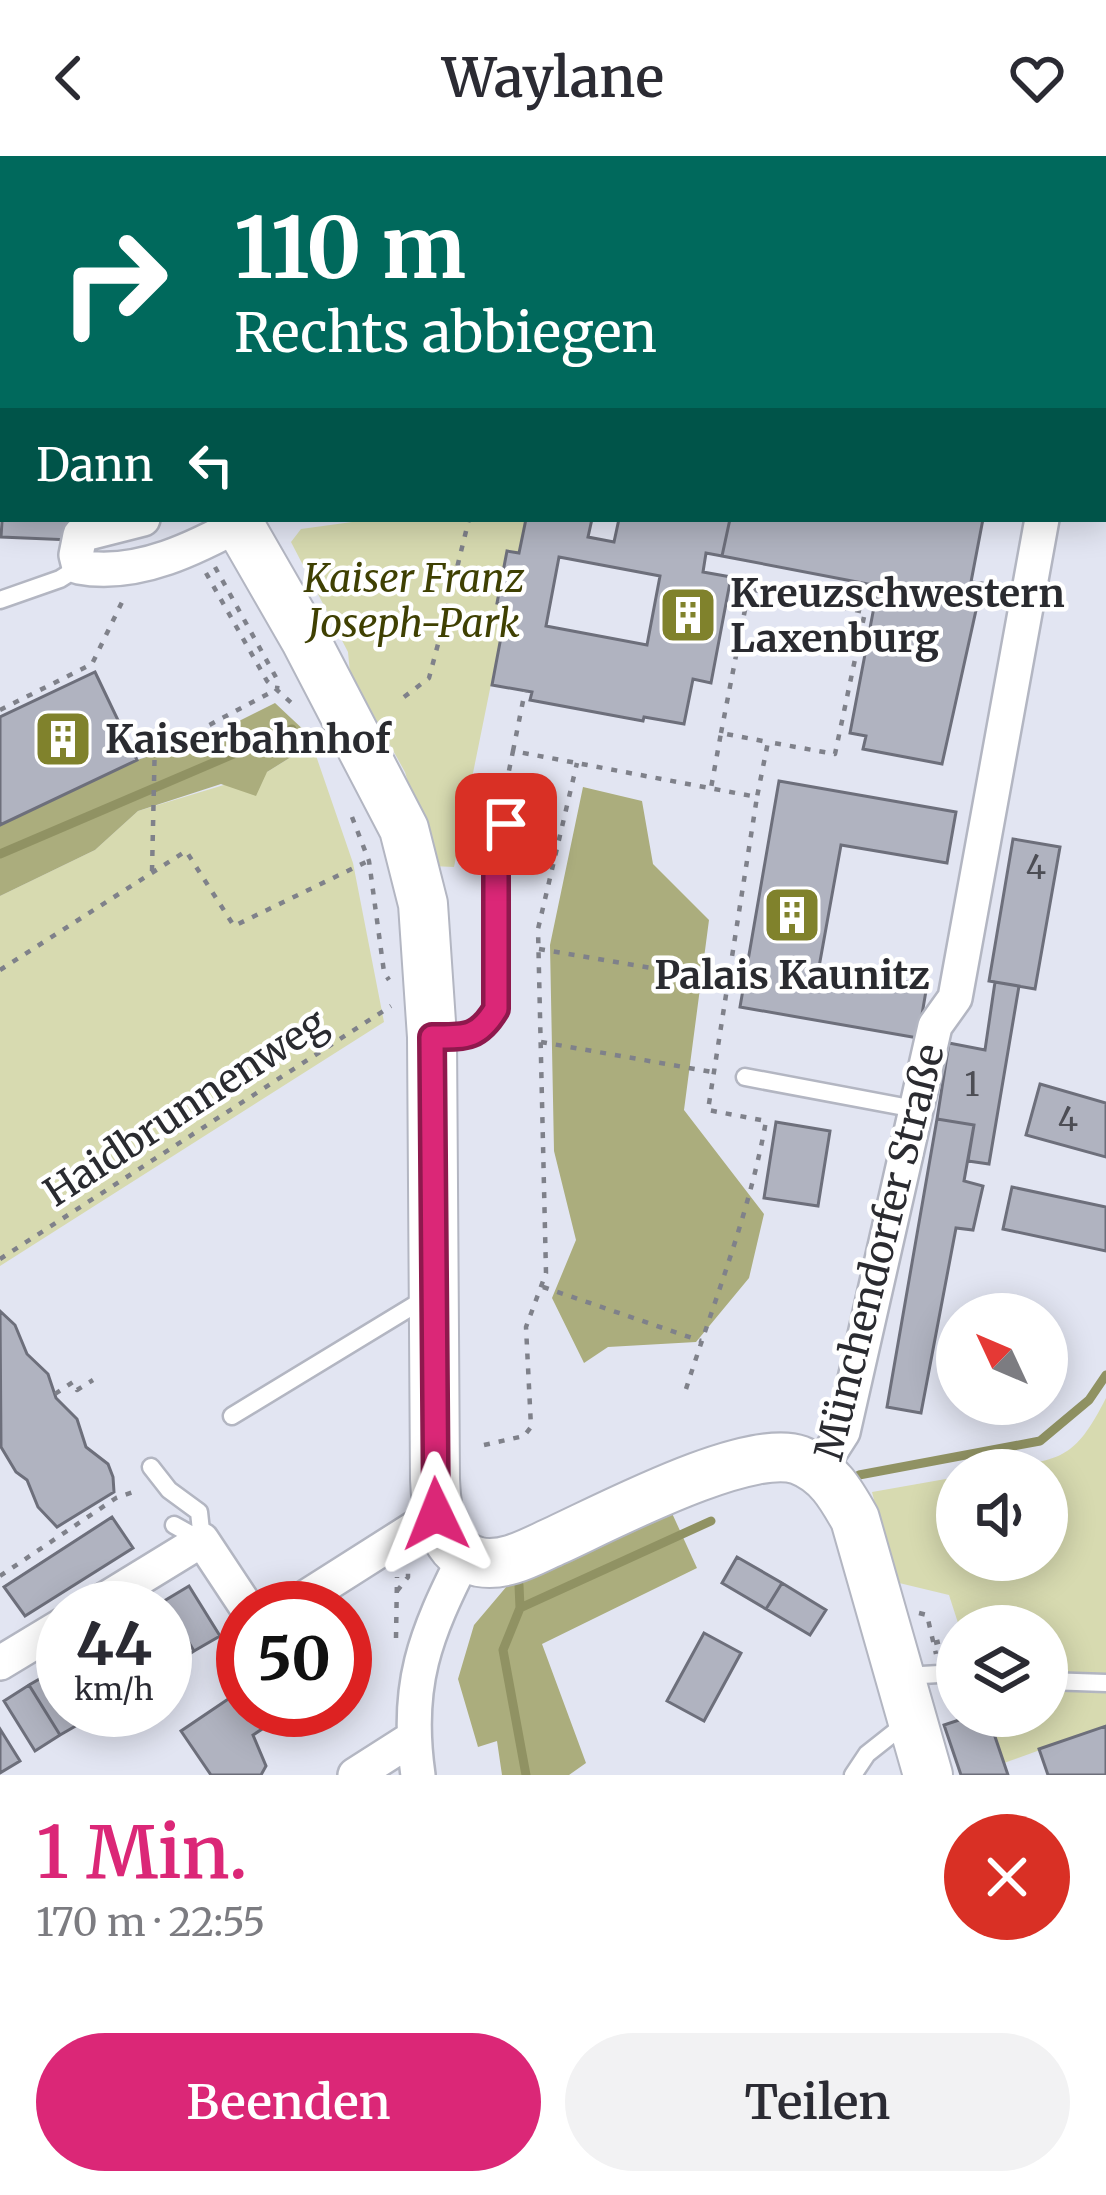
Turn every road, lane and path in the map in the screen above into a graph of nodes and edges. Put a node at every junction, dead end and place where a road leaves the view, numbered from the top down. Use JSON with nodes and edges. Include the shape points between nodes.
{"nodes":[{"id":1,"x":131,"y":522,"type":"edge"},
{"id":2,"x":468,"y":522,"type":"edge"},
{"id":3,"x":1041,"y":527,"type":"edge"},
{"id":4,"x":223,"y":530,"type":"edge"},
{"id":5,"x":78,"y":561,"type":"junction"},
{"id":6,"x":139,"y":567,"type":"junction"},
{"id":7,"x":0,"y":600,"type":"edge"},
{"id":8,"x":403,"y":620,"type":"dead end"},
{"id":9,"x":442,"y":629,"type":"junction"},
{"id":10,"x":277,"y":689,"type":"junction"},
{"id":11,"x":525,"y":691,"type":"dead end"},
{"id":12,"x":404,"y":697,"type":"dead end"},
{"id":13,"x":0,"y":710,"type":"edge"},
{"id":14,"x":305,"y":716,"type":"dead end"},
{"id":15,"x":721,"y":734,"type":"junction"},
{"id":16,"x":155,"y":738,"type":"junction"},
{"id":17,"x":137,"y":742,"type":"dead end"},
{"id":18,"x":768,"y":742,"type":"junction"},
{"id":19,"x":513,"y":751,"type":"junction"},
{"id":20,"x":578,"y":763,"type":"junction"},
{"id":21,"x":711,"y":788,"type":"junction"},
{"id":22,"x":352,"y":817,"type":"dead end"},
{"id":23,"x":506,"y":824,"type":"joint"},
{"id":24,"x":369,"y":861,"type":"junction"},
{"id":25,"x":152,"y":872,"type":"junction"},
{"id":26,"x":538,"y":949,"type":"junction"},
{"id":27,"x":0,"y":970,"type":"edge"},
{"id":28,"x":728,"y":981,"type":"dead end"},
{"id":29,"x":392,"y":986,"type":"dead end"},
{"id":30,"x":399,"y":1000,"type":"dead end"},
{"id":31,"x":432,"y":1037,"type":"junction"},
{"id":32,"x":541,"y":1042,"type":"junction"},
{"id":33,"x":714,"y":1072,"type":"dead end"},
{"id":34,"x":745,"y":1077,"type":"dead end"},
{"id":35,"x":915,"y":1109,"type":"junction"},
{"id":36,"x":0,"y":1259,"type":"edge"},
{"id":37,"x":543,"y":1287,"type":"junction"},
{"id":38,"x":436,"y":1292,"type":"junction"},
{"id":39,"x":701,"y":1341,"type":"dead end"},
{"id":40,"x":93,"y":1380,"type":"dead end"},
{"id":41,"x":55,"y":1394,"type":"dead end"},
{"id":42,"x":232,"y":1416,"type":"dead end"},
{"id":43,"x":484,"y":1445,"type":"dead end"},
{"id":44,"x":818,"y":1471,"type":"junction"},
{"id":45,"x":156,"y":1473,"type":"joint"},
{"id":46,"x":436,"y":1514,"type":"junction"},
{"id":47,"x":188,"y":1533,"type":"junction"},
{"id":48,"x":465,"y":1556,"type":"junction"},
{"id":49,"x":0,"y":1576,"type":"edge"},
{"id":50,"x":126,"y":1581,"type":"edge"},
{"id":51,"x":226,"y":1581,"type":"edge"},
{"id":52,"x":331,"y":1581,"type":"edge"},
{"id":53,"x":36,"y":1641,"type":"edge"},
{"id":54,"x":0,"y":1663,"type":"edge"},
{"id":55,"x":1068,"y":1682,"type":"edge"},
{"id":56,"x":936,"y":1683,"type":"edge"},
{"id":57,"x":1106,"y":1683,"type":"edge"},
{"id":58,"x":903,"y":1698,"type":"junction"},
{"id":59,"x":413,"y":1738,"type":"junction"},
{"id":60,"x":355,"y":1775,"type":"edge"},
{"id":61,"x":418,"y":1775,"type":"edge"},
{"id":62,"x":853,"y":1775,"type":"edge"},
{"id":63,"x":928,"y":1775,"type":"edge"}],
"edges":[{"from":1,"to":5,"type":"street","via":[[80,535]]},
{"from":2,"to":9,"type":"path"},
{"from":3,"to":35,"type":"street","name":"Münchendorfer Straße","via":[[955,998],[935,1026]]},
{"from":4,"to":6,"type":"street"},
{"from":4,"to":10,"type":"path","via":[[267,681]]},
{"from":4,"to":31,"type":"main road","via":[[404,830],[423,904]]},
{"from":5,"to":6,"type":"street"},
{"from":5,"to":7,"type":"lane","via":[[60,579]]},
{"from":6,"to":13,"type":"path","via":[[92,664]]},
{"from":8,"to":9,"type":"path"},
{"from":9,"to":12,"type":"path","via":[[429,678]]},
{"from":10,"to":14,"type":"path"},
{"from":10,"to":16,"type":"path","via":[[197,730]]},
{"from":11,"to":19,"type":"path"},
{"from":15,"to":18,"type":"path"},
{"from":15,"to":18,"type":"path","via":[[749,589],[865,612],[835,754]]},
{"from":15,"to":21,"type":"path"},
{"from":16,"to":17,"type":"path"},
{"from":16,"to":25,"type":"path"},
{"from":18,"to":21,"type":"path","via":[[757,796]]},
{"from":19,"to":20,"type":"path"},
{"from":19,"to":23,"type":"path"},
{"from":20,"to":21,"type":"path"},
{"from":20,"to":26,"type":"path"},
{"from":22,"to":24,"type":"path"},
{"from":23,"to":31,"type":"lane","via":[[496,867],[496,1009],[485,1027],[464,1037]]},
{"from":24,"to":25,"type":"path","via":[[234,926],[186,851]]},
{"from":24,"to":29,"type":"path"},
{"from":25,"to":27,"type":"path"},
{"from":26,"to":28,"type":"path"},
{"from":26,"to":32,"type":"path"},
{"from":30,"to":36,"type":"path","name":"Haidbrunnenweg"},
{"from":31,"to":38,"type":"main road"},
{"from":32,"to":33,"type":"path"},
{"from":32,"to":37,"type":"path"},
{"from":34,"to":35,"type":"lane"},
{"from":35,"to":44,"type":"street","name":"Münchendorfer Straße","via":[[843,1432]]},
{"from":37,"to":39,"type":"path"},
{"from":37,"to":43,"type":"path","via":[[526,1327],[531,1427]]},
{"from":38,"to":42,"type":"lane"},
{"from":38,"to":46,"type":"main road"},
{"from":40,"to":41,"type":"path"},
{"from":44,"to":48,"type":"main road","via":[[796,1459],[755,1460],[702,1475],[512,1561]]},
{"from":44,"to":58,"type":"main road","name":"Münchendorfer Straße","via":[[855,1519]]},
{"from":45,"to":47,"type":"lane","via":[[199,1512]]},
{"from":45,"to":49,"type":"path"},
{"from":46,"to":48,"type":"main road"},
{"from":46,"to":52,"type":"street"},
{"from":47,"to":50,"type":"street"},
{"from":47,"to":51,"type":"street"},
{"from":48,"to":59,"type":"street","via":[[422,1651]]},
{"from":53,"to":54,"type":"street"},
{"from":55,"to":57,"type":"lane"},
{"from":56,"to":58,"type":"lane"},
{"from":58,"to":62,"type":"lane"},
{"from":58,"to":63,"type":"main road","name":"Münchendorfer Straße"},
{"from":59,"to":60,"type":"street"},
{"from":59,"to":61,"type":"street"}]}
